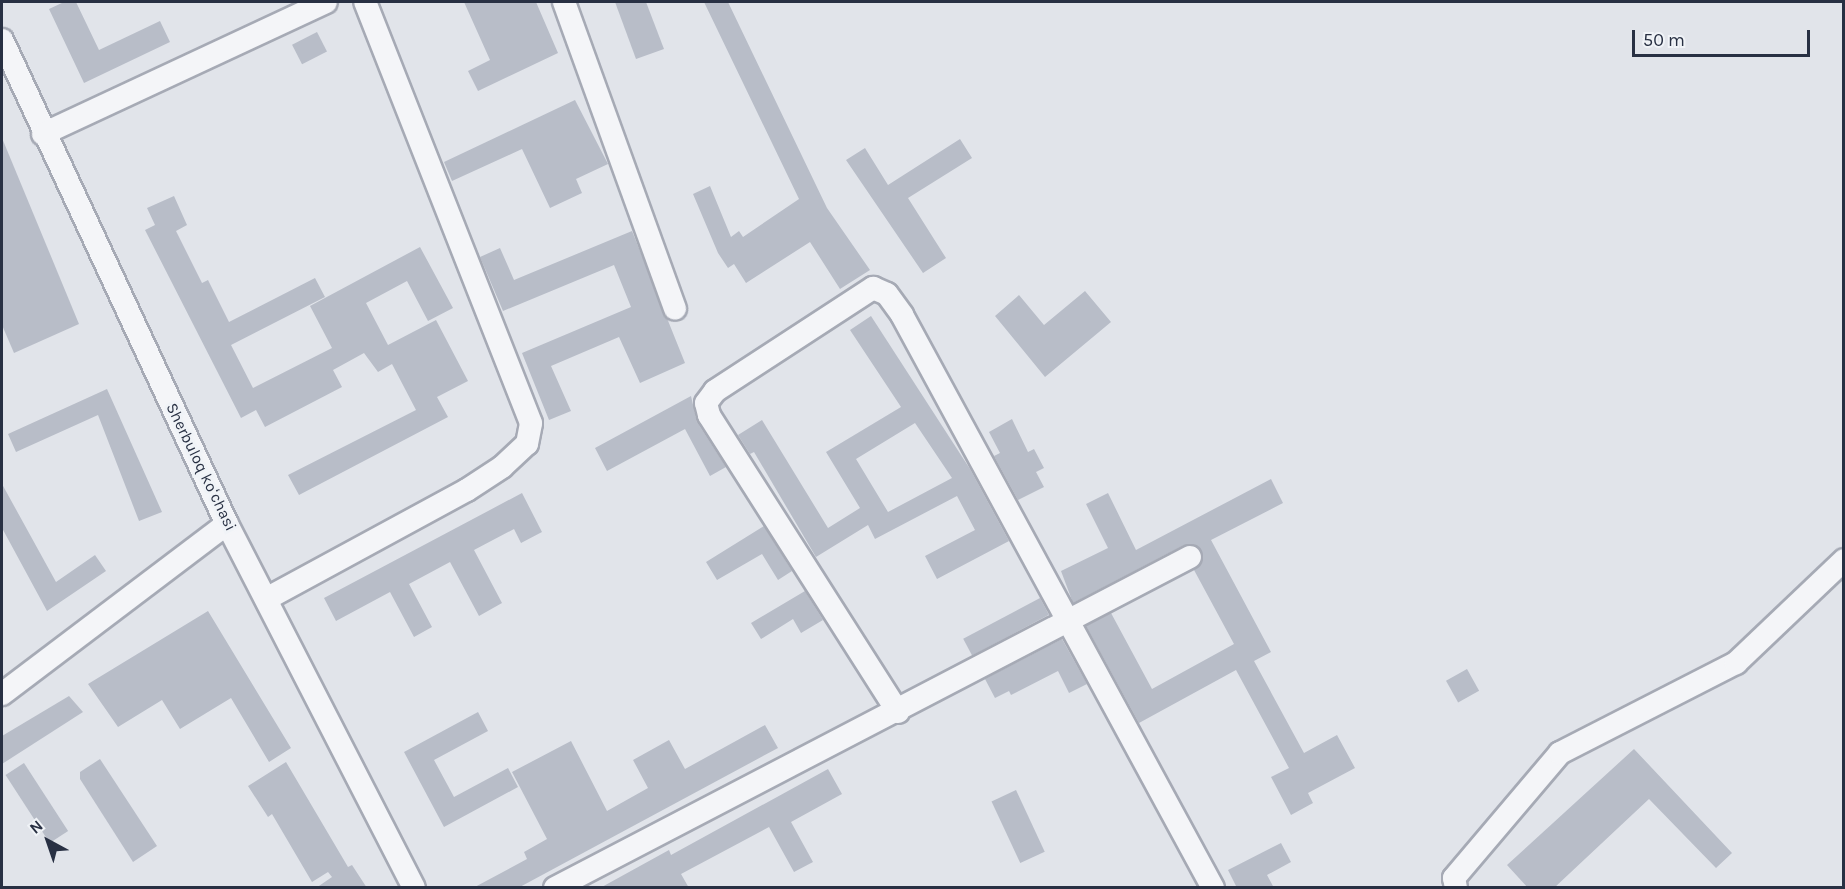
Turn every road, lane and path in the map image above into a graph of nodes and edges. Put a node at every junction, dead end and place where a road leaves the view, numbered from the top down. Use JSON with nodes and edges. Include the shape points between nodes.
{"nodes":[{"id":1,"x":326,"y":2,"type":"edge"},
{"id":2,"x":365,"y":2,"type":"edge"},
{"id":3,"x":564,"y":2,"type":"edge"},
{"id":4,"x":2,"y":40,"type":"edge"},
{"id":5,"x":43,"y":134,"type":"junction"},
{"id":6,"x":675,"y":309,"type":"dead end"},
{"id":7,"x":227,"y":524,"type":"junction"},
{"id":8,"x":1190,"y":557,"type":"dead end"},
{"id":9,"x":1844,"y":560,"type":"edge"},
{"id":10,"x":268,"y":598,"type":"junction"},
{"id":11,"x":1068,"y":624,"type":"junction"},
{"id":12,"x":2,"y":694,"type":"edge"},
{"id":13,"x":898,"y":712,"type":"junction"},
{"id":14,"x":414,"y":888,"type":"edge"},
{"id":15,"x":555,"y":888,"type":"edge"},
{"id":16,"x":1213,"y":888,"type":"edge"},
{"id":17,"x":1456,"y":888,"type":"edge"}],
"edges":[{"from":1,"to":5,"type":"street"},
{"from":2,"to":10,"type":"street","via":[[531,423],[527,444],[502,467]]},
{"from":3,"to":6,"type":"street"},
{"from":4,"to":5,"type":"street","name":"Sherbuloq koʻchasi"},
{"from":5,"to":7,"type":"street","name":"Sherbuloq koʻchasi"},
{"from":7,"to":10,"type":"street","name":"Sherbuloq koʻchasi"},
{"from":7,"to":12,"type":"street"},
{"from":8,"to":11,"type":"street"},
{"from":9,"to":17,"type":"street","via":[[1736,663],[1560,753],[1454,878]]},
{"from":10,"to":14,"type":"street","name":"Sherbuloq koʻchasi"},
{"from":11,"to":13,"type":"street"},
{"from":11,"to":13,"type":"street","via":[[902,315],[887,294],[873,288],[715,391],[706,403],[709,415]]},
{"from":11,"to":16,"type":"street"},
{"from":13,"to":15,"type":"street"}]}
